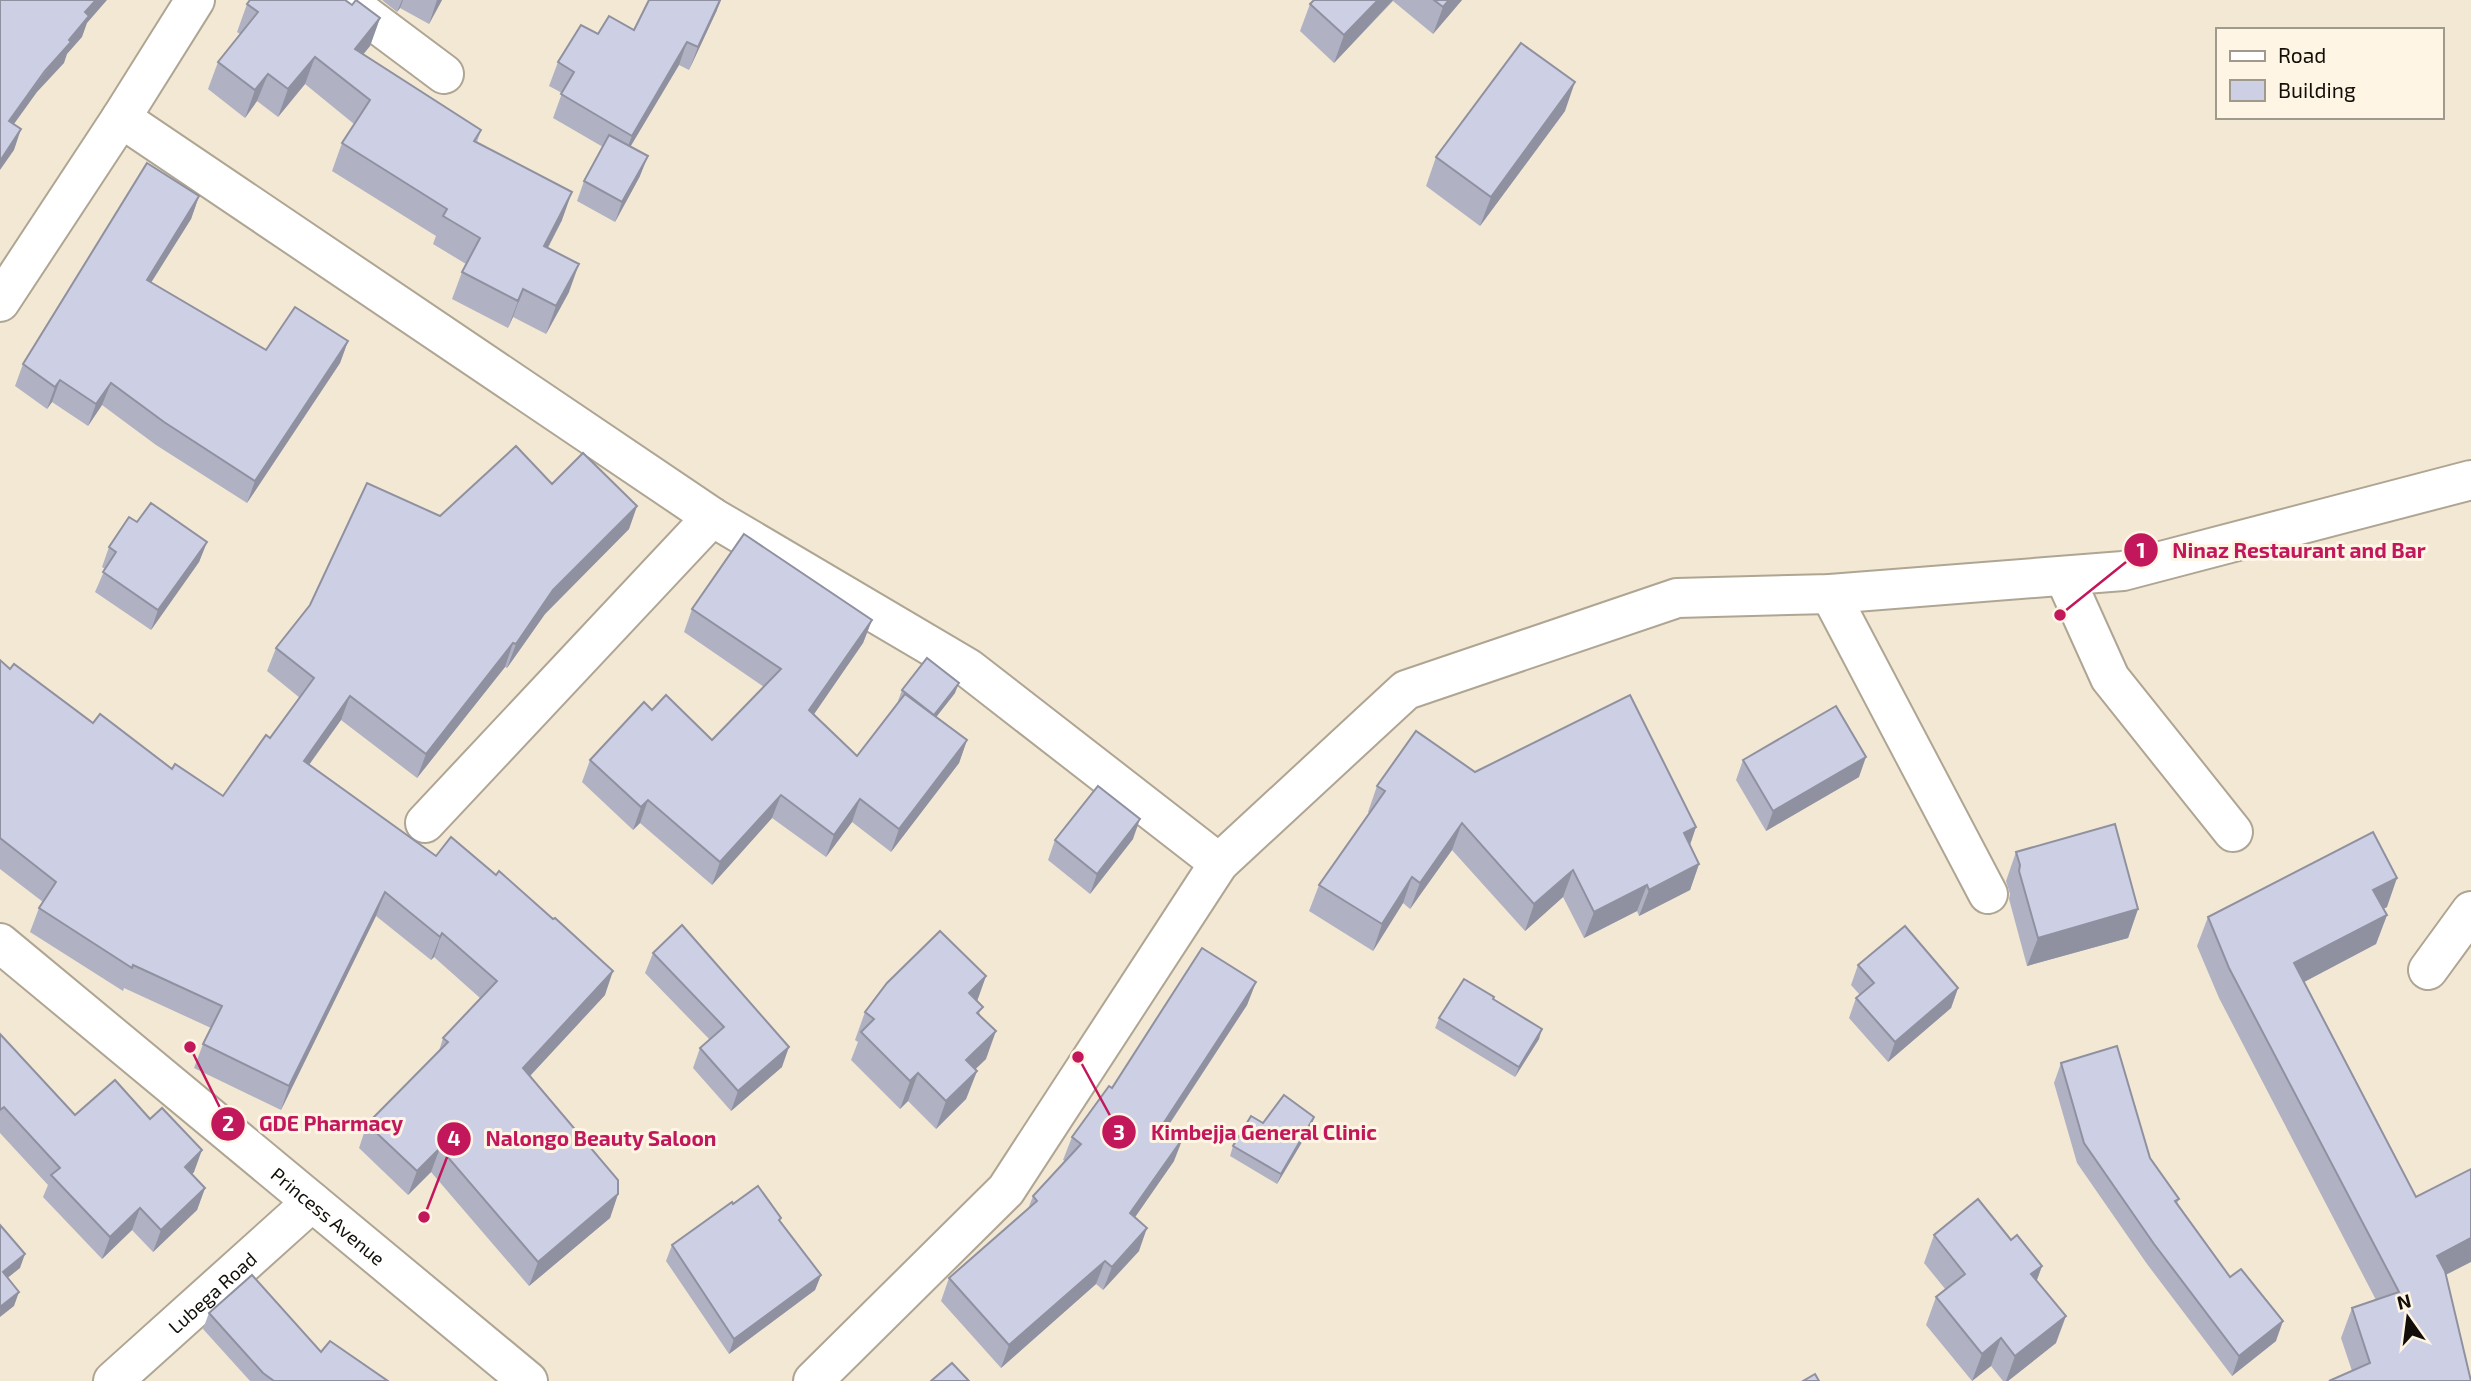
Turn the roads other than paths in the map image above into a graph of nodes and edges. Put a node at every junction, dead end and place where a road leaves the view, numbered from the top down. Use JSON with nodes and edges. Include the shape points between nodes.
{"nodes":[{"id":1,"x":195,"y":0,"type":"edge"},
{"id":2,"x":345,"y":0,"type":"edge"},
{"id":3,"x":444,"y":74,"type":"dead end"},
{"id":4,"x":121,"y":118,"type":"junction"},
{"id":5,"x":0,"y":302,"type":"edge"},
{"id":6,"x":2471,"y":480,"type":"edge"},
{"id":7,"x":712,"y":517,"type":"junction"},
{"id":8,"x":2064,"y":576,"type":"junction"},
{"id":9,"x":1830,"y":594,"type":"junction"},
{"id":10,"x":425,"y":823,"type":"dead end"},
{"id":11,"x":2234,"y":832,"type":"dead end"},
{"id":12,"x":1219,"y":863,"type":"junction"},
{"id":13,"x":1988,"y":894,"type":"dead end"},
{"id":14,"x":2471,"y":911,"type":"edge"},
{"id":15,"x":0,"y":943,"type":"edge"},
{"id":16,"x":2428,"y":970,"type":"dead end"},
{"id":17,"x":312,"y":1202,"type":"junction"},
{"id":18,"x":113,"y":1381,"type":"edge"},
{"id":19,"x":528,"y":1381,"type":"edge"},
{"id":20,"x":813,"y":1381,"type":"edge"}],
"edges":[{"from":1,"to":4,"type":"street"},
{"from":2,"to":3,"type":"street"},
{"from":4,"to":5,"type":"street"},
{"from":4,"to":7,"type":"street"},
{"from":6,"to":8,"type":"street","via":[[2123,571]]},
{"from":7,"to":10,"type":"street"},
{"from":7,"to":12,"type":"street","via":[[968,668]]},
{"from":8,"to":9,"type":"street"},
{"from":8,"to":11,"type":"street","via":[[2110,678]]},
{"from":9,"to":12,"type":"street","via":[[1677,598],[1406,690]]},
{"from":9,"to":13,"type":"street"},
{"from":12,"to":20,"type":"street","via":[[1006,1190]]},
{"from":14,"to":16,"type":"street"},
{"from":15,"to":17,"type":"street","name":"Princess Avenue"},
{"from":17,"to":18,"type":"street","name":"Lubega Road"},
{"from":17,"to":19,"type":"street","name":"Princess Avenue"}]}
